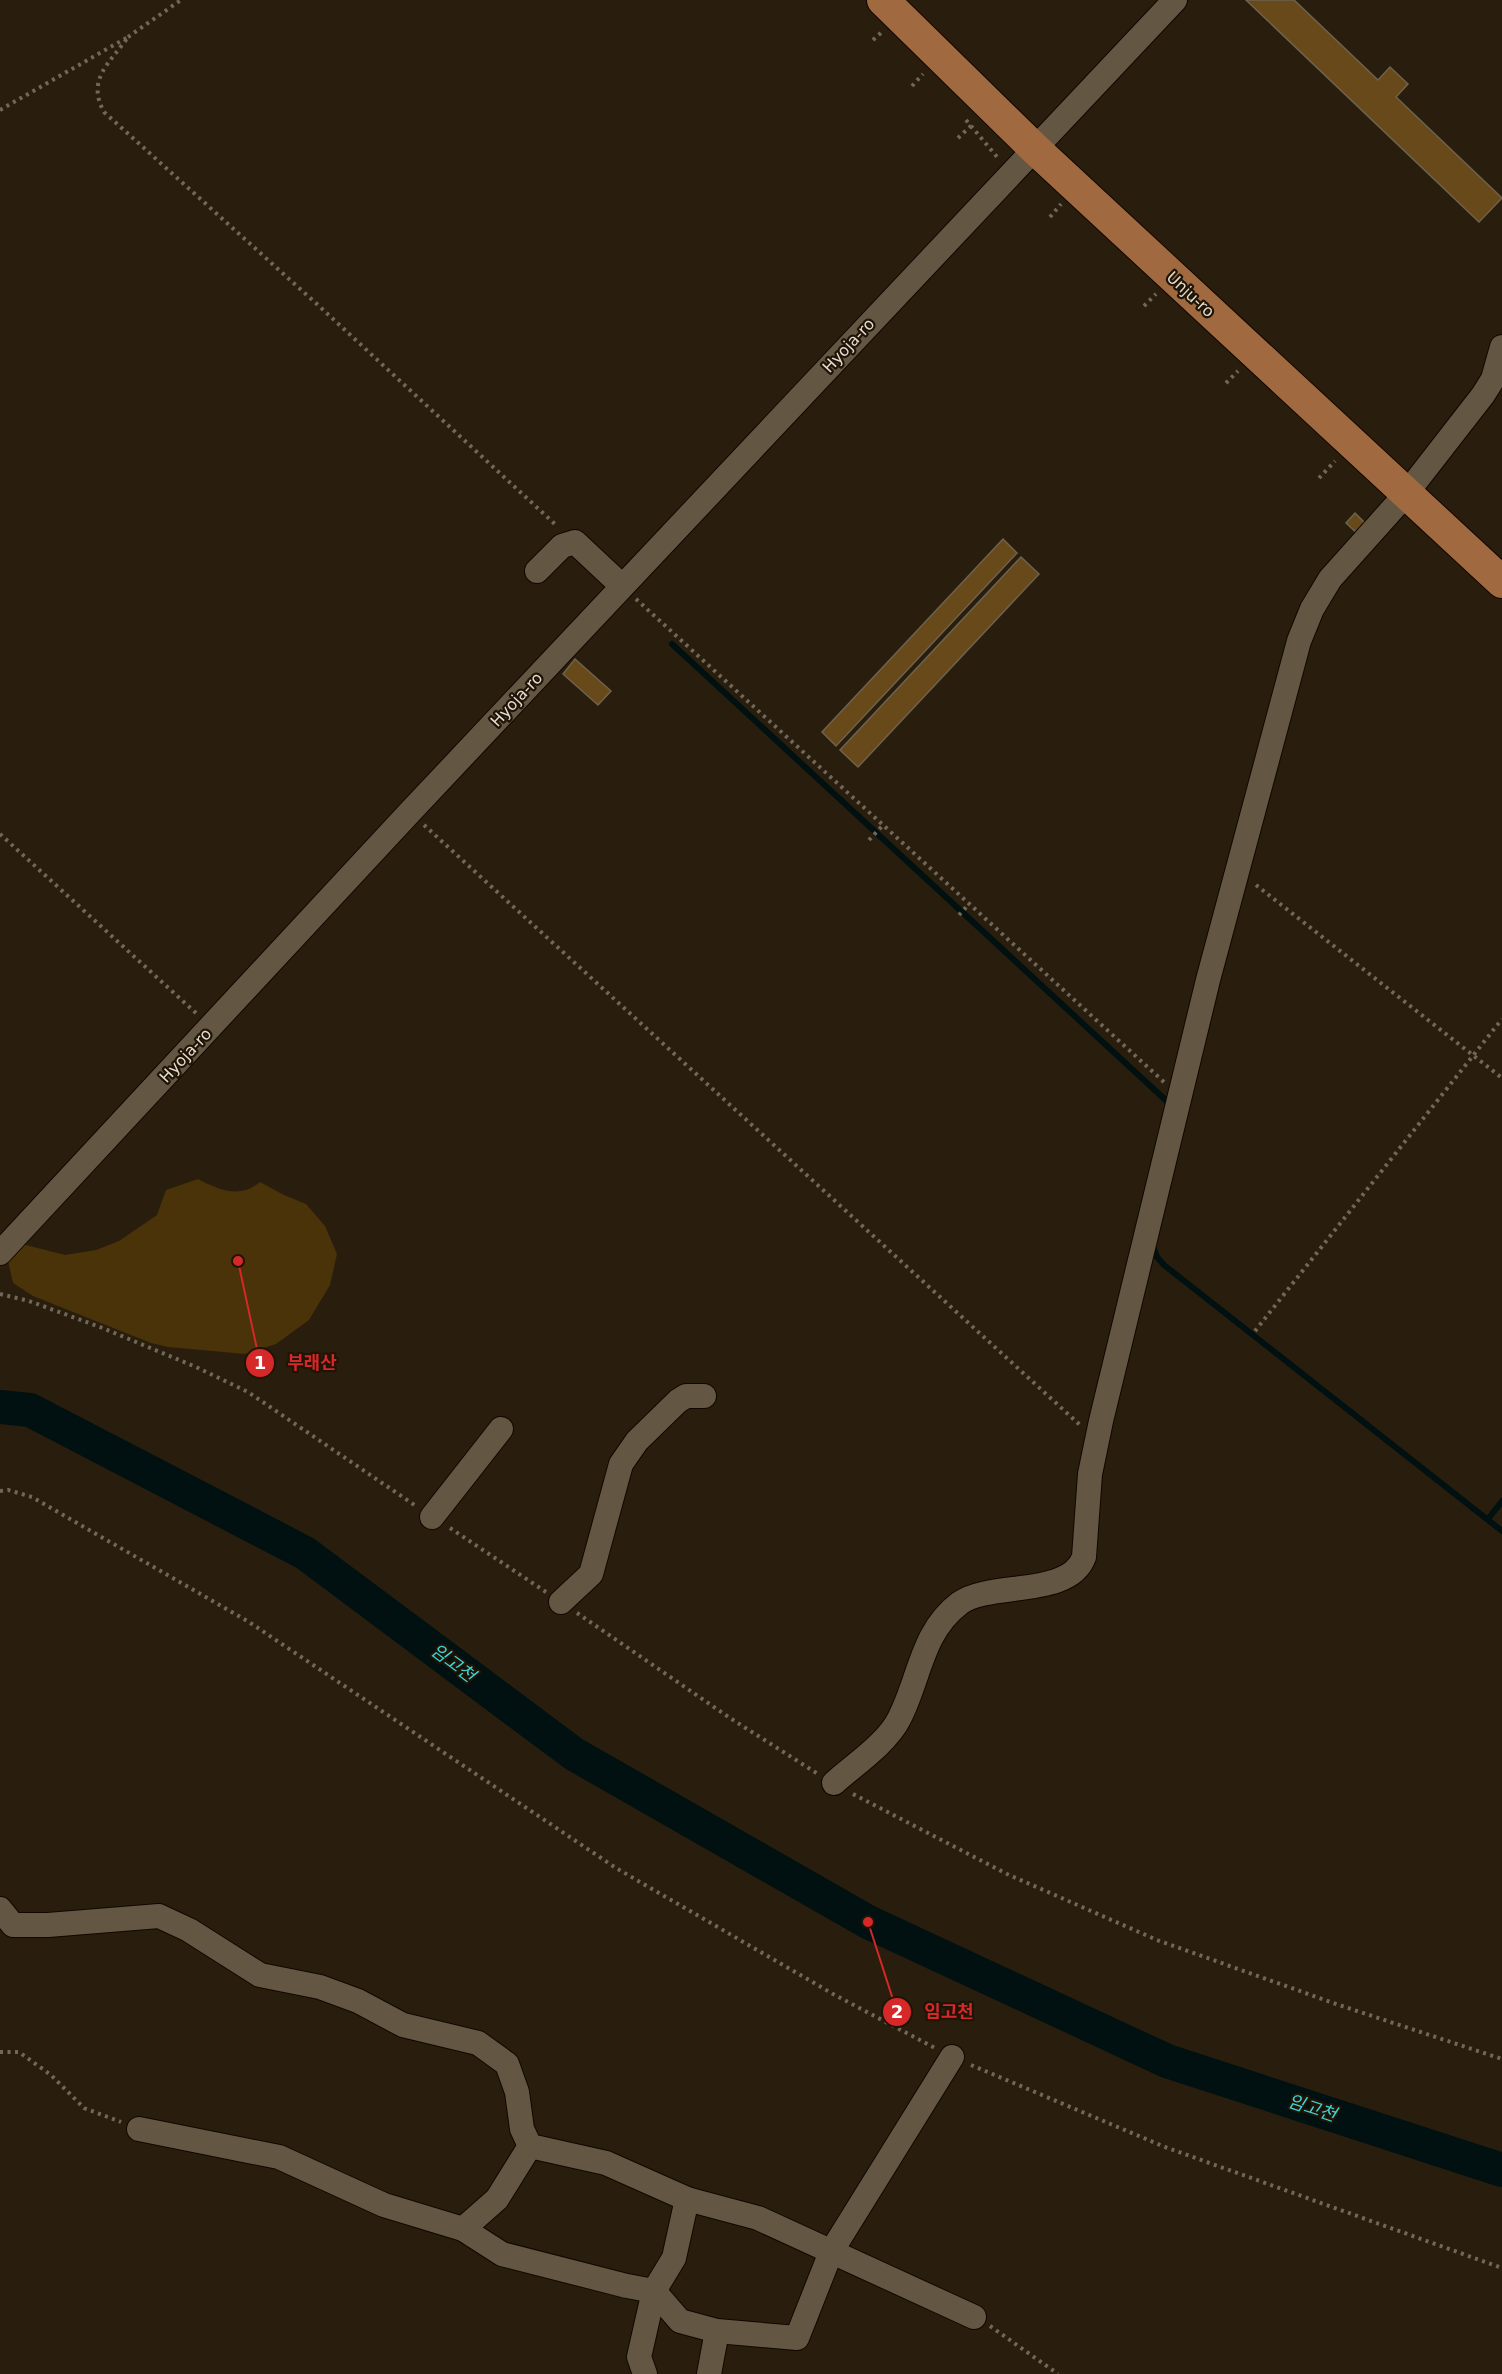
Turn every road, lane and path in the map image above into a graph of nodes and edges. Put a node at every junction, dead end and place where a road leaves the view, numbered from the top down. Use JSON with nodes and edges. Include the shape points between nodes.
{"nodes":[{"id":1,"x":181,"y":0,"type":"edge"},
{"id":2,"x":884,"y":0,"type":"edge"},
{"id":3,"x":1175,"y":0,"type":"edge"},
{"id":4,"x":128,"y":37,"type":"junction"},
{"id":5,"x":0,"y":110,"type":"edge"},
{"id":6,"x":1034,"y":148,"type":"junction"},
{"id":7,"x":1502,"y":347,"type":"edge"},
{"id":8,"x":1406,"y":494,"type":"junction"},
{"id":9,"x":575,"y":542,"type":"junction"},
{"id":10,"x":537,"y":571,"type":"dead end"},
{"id":11,"x":1502,"y":582,"type":"edge"},
{"id":12,"x":622,"y":586,"type":"junction"},
{"id":13,"x":410,"y":812,"type":"junction"},
{"id":14,"x":883,"y":825,"type":"junction"},
{"id":15,"x":0,"y":834,"type":"edge"},
{"id":16,"x":869,"y":840,"type":"dead end"},
{"id":17,"x":1235,"y":878,"type":"junction"},
{"id":18,"x":969,"y":904,"type":"junction"},
{"id":19,"x":960,"y":915,"type":"dead end"},
{"id":20,"x":1502,"y":1019,"type":"edge"},
{"id":21,"x":211,"y":1027,"type":"junction"},
{"id":22,"x":1473,"y":1056,"type":"junction"},
{"id":23,"x":1502,"y":1078,"type":"edge"},
{"id":24,"x":1178,"y":1106,"type":"junction"},
{"id":25,"x":0,"y":1253,"type":"edge"},
{"id":26,"x":0,"y":1294,"type":"edge"},
{"id":27,"x":1255,"y":1331,"type":"dead end"},
{"id":28,"x":704,"y":1396,"type":"dead end"},
{"id":29,"x":501,"y":1429,"type":"dead end"},
{"id":30,"x":1097,"y":1440,"type":"junction"},
{"id":31,"x":0,"y":1491,"type":"edge"},
{"id":32,"x":432,"y":1517,"type":"junction"},
{"id":33,"x":561,"y":1602,"type":"junction"},
{"id":34,"x":834,"y":1783,"type":"junction"},
{"id":35,"x":0,"y":1909,"type":"edge"},
{"id":36,"x":0,"y":2052,"type":"edge"},
{"id":37,"x":952,"y":2057,"type":"junction"},
{"id":38,"x":1502,"y":2059,"type":"edge"},
{"id":39,"x":139,"y":2129,"type":"joint"},
{"id":40,"x":530,"y":2146,"type":"junction"},
{"id":41,"x":687,"y":2199,"type":"junction"},
{"id":42,"x":463,"y":2229,"type":"junction"},
{"id":43,"x":831,"y":2252,"type":"junction"},
{"id":44,"x":1502,"y":2268,"type":"edge"},
{"id":45,"x":654,"y":2290,"type":"junction"},
{"id":46,"x":974,"y":2317,"type":"joint"},
{"id":47,"x":717,"y":2331,"type":"junction"},
{"id":48,"x":645,"y":2374,"type":"edge"},
{"id":49,"x":709,"y":2374,"type":"edge"},
{"id":50,"x":1058,"y":2374,"type":"edge"}],
"edges":[{"from":1,"to":4,"type":"path"},
{"from":2,"to":6,"type":"main road","name":"Unju-ro"},
{"from":3,"to":6,"type":"street","name":"Hyoja-ro"},
{"from":4,"to":5,"type":"path"},
{"from":4,"to":9,"type":"path","via":[[96,85],[104,112]]},
{"from":6,"to":8,"type":"main road","name":"Unju-ro"},
{"from":6,"to":12,"type":"street","name":"Hyoja-ro"},
{"from":7,"to":8,"type":"street","via":[[1493,379],[1483,395]]},
{"from":8,"to":11,"type":"main road","name":"Unju-ro"},
{"from":8,"to":17,"type":"street","via":[[1330,579],[1312,609],[1299,641]]},
{"from":9,"to":10,"type":"street","via":[[562,546]]},
{"from":9,"to":12,"type":"street"},
{"from":12,"to":13,"type":"street","name":"Hyoja-ro"},
{"from":12,"to":14,"type":"path"},
{"from":13,"to":21,"type":"street","name":"Hyoja-ro"},
{"from":13,"to":30,"type":"path"},
{"from":14,"to":16,"type":"path"},
{"from":14,"to":18,"type":"path"},
{"from":15,"to":21,"type":"path"},
{"from":17,"to":22,"type":"path","via":[[1253,883]]},
{"from":17,"to":24,"type":"street"},
{"from":18,"to":19,"type":"path"},
{"from":18,"to":24,"type":"path"},
{"from":20,"to":22,"type":"path"},
{"from":21,"to":25,"type":"street","name":"Hyoja-ro"},
{"from":22,"to":23,"type":"path"},
{"from":22,"to":27,"type":"path"},
{"from":24,"to":30,"type":"street"},
{"from":26,"to":32,"type":"path","via":[[100,1328],[248,1392]]},
{"from":28,"to":33,"type":"street","via":[[686,1396],[678,1401],[627,1455],[616,1477],[591,1574]]},
{"from":29,"to":32,"type":"street"},
{"from":30,"to":34,"type":"street","via":[[1081,1565],[1061,1579],[983,1593],[950,1611],[926,1646],[894,1728]]},
{"from":31,"to":37,"type":"path","via":[[32,1497],[249,1622],[616,1868],[833,1994]]},
{"from":32,"to":33,"type":"path"},
{"from":33,"to":34,"type":"path","via":[[730,1718]]},
{"from":34,"to":38,"type":"path","via":[[1007,1874],[1157,1940]]},
{"from":35,"to":40,"type":"street","via":[[13,1924],[159,1916],[189,1930],[260,1975],[320,1987],[358,2001],[403,2025],[478,2043],[507,2064],[517,2092],[522,2129]]},
{"from":36,"to":39,"type":"path","via":[[19,2052],[51,2075],[84,2108]]},
{"from":37,"to":43,"type":"street"},
{"from":37,"to":44,"type":"path","via":[[1166,2147]]},
{"from":39,"to":42,"type":"street","via":[[279,2157],[384,2205]]},
{"from":40,"to":41,"type":"street","via":[[606,2163]]},
{"from":40,"to":42,"type":"street","via":[[497,2199]]},
{"from":41,"to":43,"type":"street","via":[[758,2218]]},
{"from":41,"to":45,"type":"street","via":[[674,2258]]},
{"from":42,"to":45,"type":"street","via":[[502,2254]]},
{"from":43,"to":46,"type":"street"},
{"from":43,"to":47,"type":"street","via":[[797,2338]]},
{"from":45,"to":47,"type":"street","via":[[680,2321]]},
{"from":45,"to":48,"type":"street","via":[[639,2357]]},
{"from":46,"to":50,"type":"path"},
{"from":47,"to":49,"type":"street"}]}
